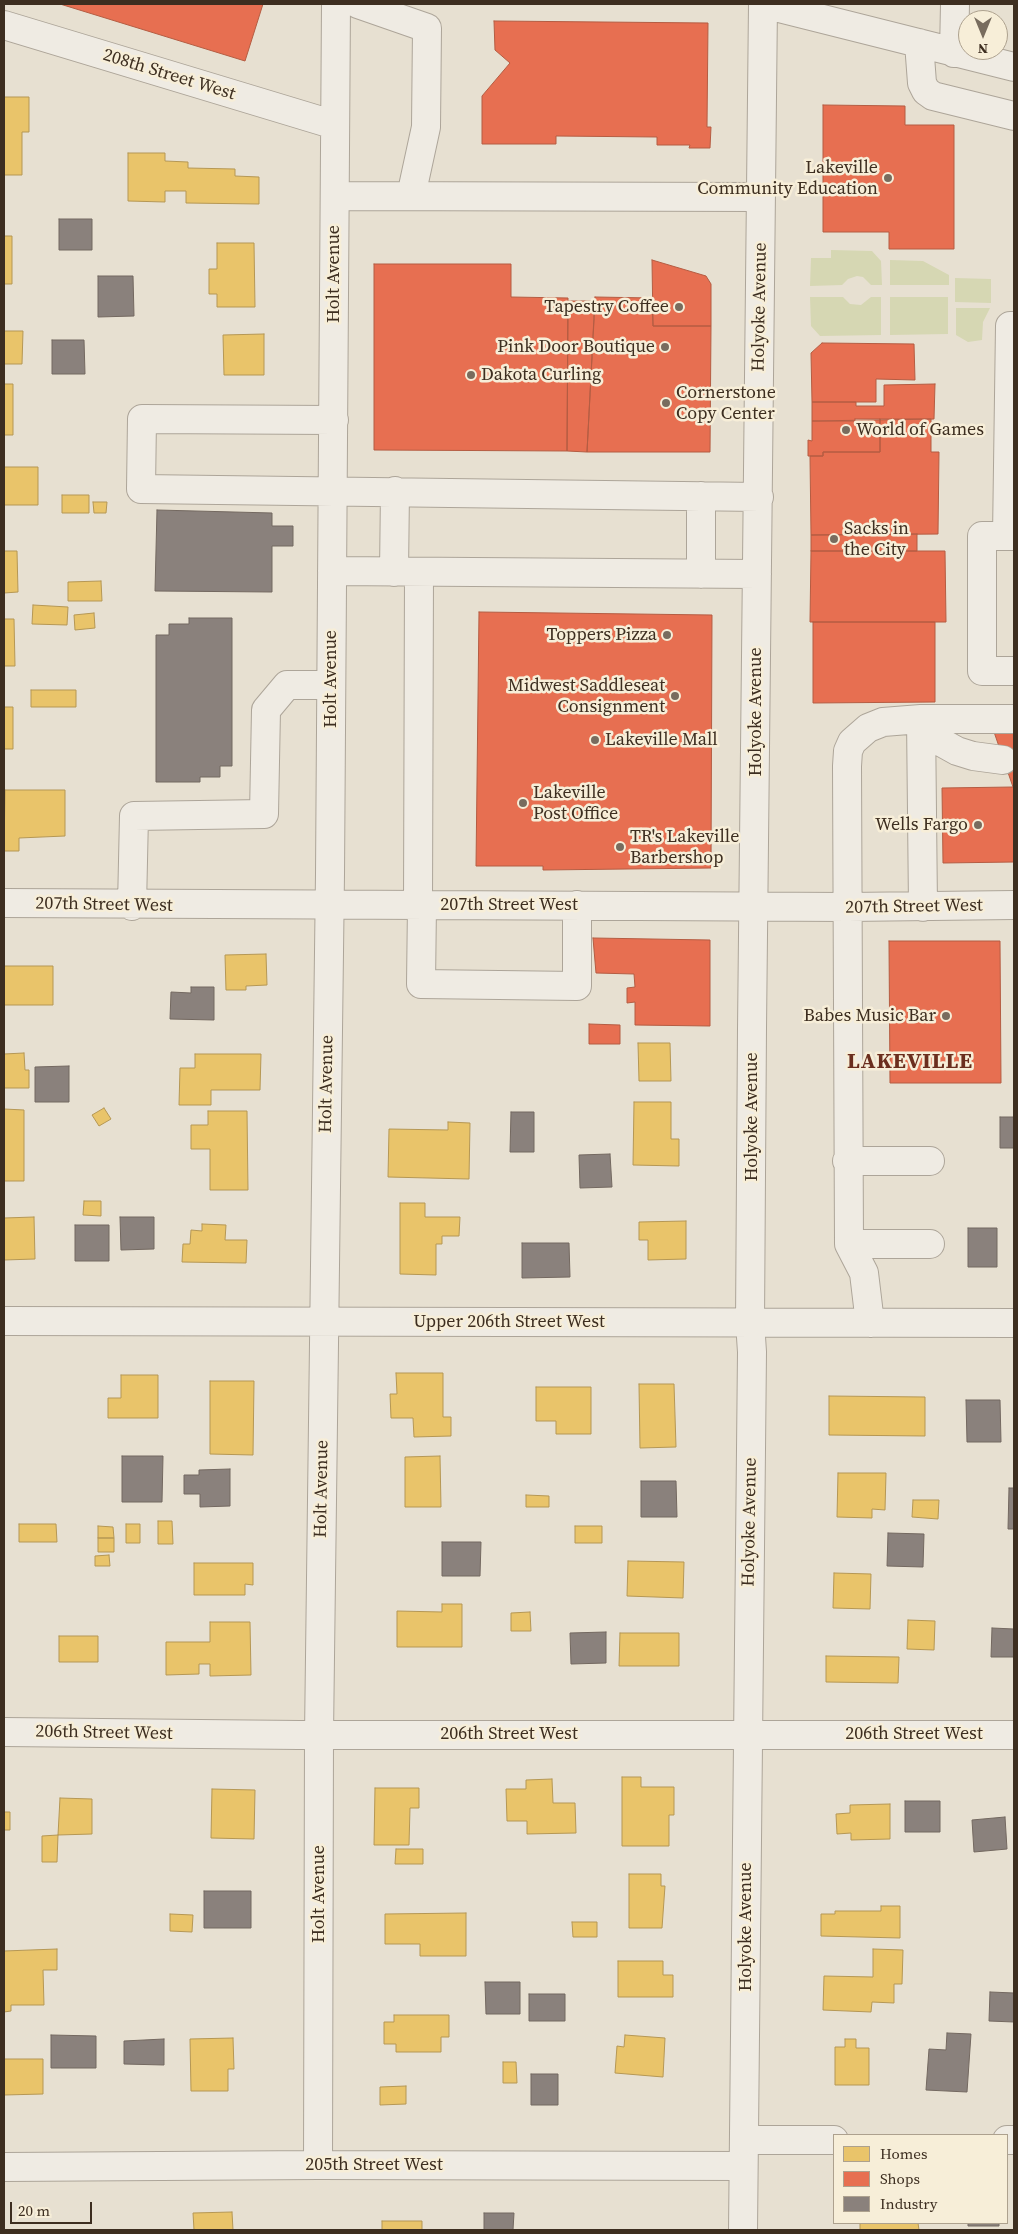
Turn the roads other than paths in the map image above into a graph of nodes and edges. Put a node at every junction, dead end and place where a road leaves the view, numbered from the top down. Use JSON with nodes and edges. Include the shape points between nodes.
{"nodes":[{"id":1,"x":336,"y":4,"type":"edge"},
{"id":2,"x":358,"y":4,"type":"edge"},
{"id":3,"x":763,"y":4,"type":"edge"},
{"id":4,"x":955,"y":4,"type":"edge"},
{"id":5,"x":4,"y":25,"type":"edge"},
{"id":6,"x":919,"y":43,"type":"junction"},
{"id":7,"x":954,"y":52,"type":"junction"},
{"id":8,"x":1014,"y":67,"type":"edge"},
{"id":9,"x":1014,"y":116,"type":"edge"},
{"id":10,"x":335,"y":124,"type":"junction"},
{"id":11,"x":334,"y":196,"type":"junction"},
{"id":12,"x":411,"y":196,"type":"junction"},
{"id":13,"x":762,"y":198,"type":"junction"},
{"id":14,"x":1014,"y":326,"type":"edge"},
{"id":15,"x":334,"y":420,"type":"junction"},
{"id":16,"x":334,"y":490,"type":"junction"},
{"id":17,"x":396,"y":492,"type":"junction"},
{"id":18,"x":701,"y":496,"type":"junction"},
{"id":19,"x":758,"y":497,"type":"junction"},
{"id":20,"x":1011,"y":536,"type":"edge"},
{"id":21,"x":332,"y":571,"type":"junction"},
{"id":22,"x":407,"y":572,"type":"junction"},
{"id":23,"x":701,"y":574,"type":"junction"},
{"id":24,"x":757,"y":574,"type":"junction"},
{"id":25,"x":1014,"y":670,"type":"edge"},
{"id":26,"x":331,"y":686,"type":"junction"},
{"id":27,"x":1014,"y":719,"type":"edge"},
{"id":28,"x":921,"y":725,"type":"junction"},
{"id":29,"x":1003,"y":760,"type":"dead end"},
{"id":30,"x":4,"y":904,"type":"edge"},
{"id":31,"x":329,"y":904,"type":"junction"},
{"id":32,"x":420,"y":905,"type":"junction"},
{"id":33,"x":578,"y":905,"type":"junction"},
{"id":34,"x":1014,"y":905,"type":"edge"},
{"id":35,"x":132,"y":906,"type":"junction"},
{"id":36,"x":923,"y":906,"type":"junction"},
{"id":37,"x":754,"y":907,"type":"junction"},
{"id":38,"x":848,"y":908,"type":"junction"},
{"id":39,"x":847,"y":1161,"type":"junction"},
{"id":40,"x":930,"y":1161,"type":"dead end"},
{"id":41,"x":849,"y":1244,"type":"junction"},
{"id":42,"x":930,"y":1244,"type":"dead end"},
{"id":43,"x":324,"y":1321,"type":"junction"},
{"id":44,"x":4,"y":1322,"type":"edge"},
{"id":45,"x":750,"y":1322,"type":"junction"},
{"id":46,"x":870,"y":1323,"type":"junction"},
{"id":47,"x":1014,"y":1324,"type":"edge"},
{"id":48,"x":4,"y":1732,"type":"edge"},
{"id":49,"x":748,"y":1734,"type":"junction"},
{"id":50,"x":319,"y":1735,"type":"junction"},
{"id":51,"x":1014,"y":1735,"type":"edge"},
{"id":52,"x":833,"y":2140,"type":"edge"},
{"id":53,"x":744,"y":2153,"type":"junction"},
{"id":54,"x":318,"y":2165,"type":"junction"},
{"id":55,"x":4,"y":2167,"type":"edge"},
{"id":56,"x":744,"y":2230,"type":"edge"}],
"edges":[{"from":1,"to":10,"type":"street","name":"Holt Avenue"},
{"from":2,"to":12,"type":"street","via":[[427,28],[426,127]]},
{"from":3,"to":6,"type":"street"},
{"from":3,"to":13,"type":"street","name":"Holyoke Avenue"},
{"from":4,"to":7,"type":"street"},
{"from":5,"to":10,"type":"street","name":"208th Street West"},
{"from":6,"to":7,"type":"street"},
{"from":6,"to":9,"type":"street","via":[[922,83],[926,91],[933,96]]},
{"from":7,"to":8,"type":"street"},
{"from":10,"to":11,"type":"street","name":"Holt Avenue"},
{"from":11,"to":12,"type":"street"},
{"from":11,"to":15,"type":"street","name":"Holt Avenue"},
{"from":12,"to":13,"type":"street"},
{"from":13,"to":19,"type":"street","name":"Holyoke Avenue"},
{"from":14,"to":20,"type":"street","via":[[1010,326]]},
{"from":15,"to":16,"type":"street","name":"Holt Avenue"},
{"from":15,"to":16,"type":"street","via":[[142,418],[141,489]]},
{"from":16,"to":17,"type":"street"},
{"from":16,"to":21,"type":"street","name":"Holt Avenue"},
{"from":17,"to":18,"type":"street"},
{"from":17,"to":22,"type":"street"},
{"from":18,"to":19,"type":"street"},
{"from":18,"to":23,"type":"street"},
{"from":19,"to":24,"type":"street","name":"Holyoke Avenue"},
{"from":20,"to":25,"type":"street","via":[[982,536],[982,671]]},
{"from":21,"to":22,"type":"street"},
{"from":21,"to":26,"type":"street","name":"Holt Avenue"},
{"from":22,"to":23,"type":"street"},
{"from":22,"to":32,"type":"street"},
{"from":23,"to":24,"type":"street"},
{"from":24,"to":37,"type":"street","name":"Holyoke Avenue"},
{"from":26,"to":31,"type":"street","name":"Holt Avenue"},
{"from":26,"to":35,"type":"street","via":[[287,685],[266,710],[264,814],[134,816]]},
{"from":27,"to":28,"type":"street"},
{"from":28,"to":29,"type":"street","via":[[949,747],[973,756]]},
{"from":28,"to":36,"type":"street"},
{"from":28,"to":38,"type":"street","via":[[883,722],[868,728],[852,742],[848,751]]},
{"from":30,"to":35,"type":"street","name":"207th Street West"},
{"from":31,"to":32,"type":"street","name":"207th Street West"},
{"from":31,"to":35,"type":"street","name":"207th Street West"},
{"from":31,"to":43,"type":"street","name":"Holt Avenue"},
{"from":32,"to":33,"type":"street","name":"207th Street West"},
{"from":32,"to":33,"type":"street","via":[[421,984],[578,986]]},
{"from":33,"to":37,"type":"street","name":"207th Street West"},
{"from":34,"to":36,"type":"street","name":"207th Street West"},
{"from":36,"to":38,"type":"street","name":"207th Street West"},
{"from":37,"to":38,"type":"street","name":"207th Street West"},
{"from":37,"to":45,"type":"street","name":"Holyoke Avenue"},
{"from":38,"to":39,"type":"street"},
{"from":39,"to":40,"type":"street"},
{"from":39,"to":41,"type":"street"},
{"from":41,"to":42,"type":"street"},
{"from":41,"to":46,"type":"street","via":[[864,1273]]},
{"from":43,"to":44,"type":"street","name":"Upper 206th Street West"},
{"from":43,"to":45,"type":"street","name":"Upper 206th Street West"},
{"from":43,"to":50,"type":"street","name":"Holt Avenue"},
{"from":45,"to":46,"type":"street","name":"Upper 206th Street West"},
{"from":45,"to":49,"type":"street","name":"Holyoke Avenue"},
{"from":46,"to":47,"type":"street","name":"Upper 206th Street West"},
{"from":48,"to":50,"type":"street","name":"206th Street West"},
{"from":49,"to":50,"type":"street","name":"206th Street West"},
{"from":49,"to":51,"type":"street","name":"206th Street West"},
{"from":49,"to":53,"type":"street","name":"Holyoke Avenue"},
{"from":50,"to":54,"type":"street","name":"Holt Avenue"},
{"from":52,"to":53,"type":"street","name":"205th Street West"},
{"from":53,"to":54,"type":"street","name":"205th Street West"},
{"from":53,"to":56,"type":"street","name":"Holyoke Avenue"},
{"from":54,"to":55,"type":"street","name":"205th Street West"}]}
